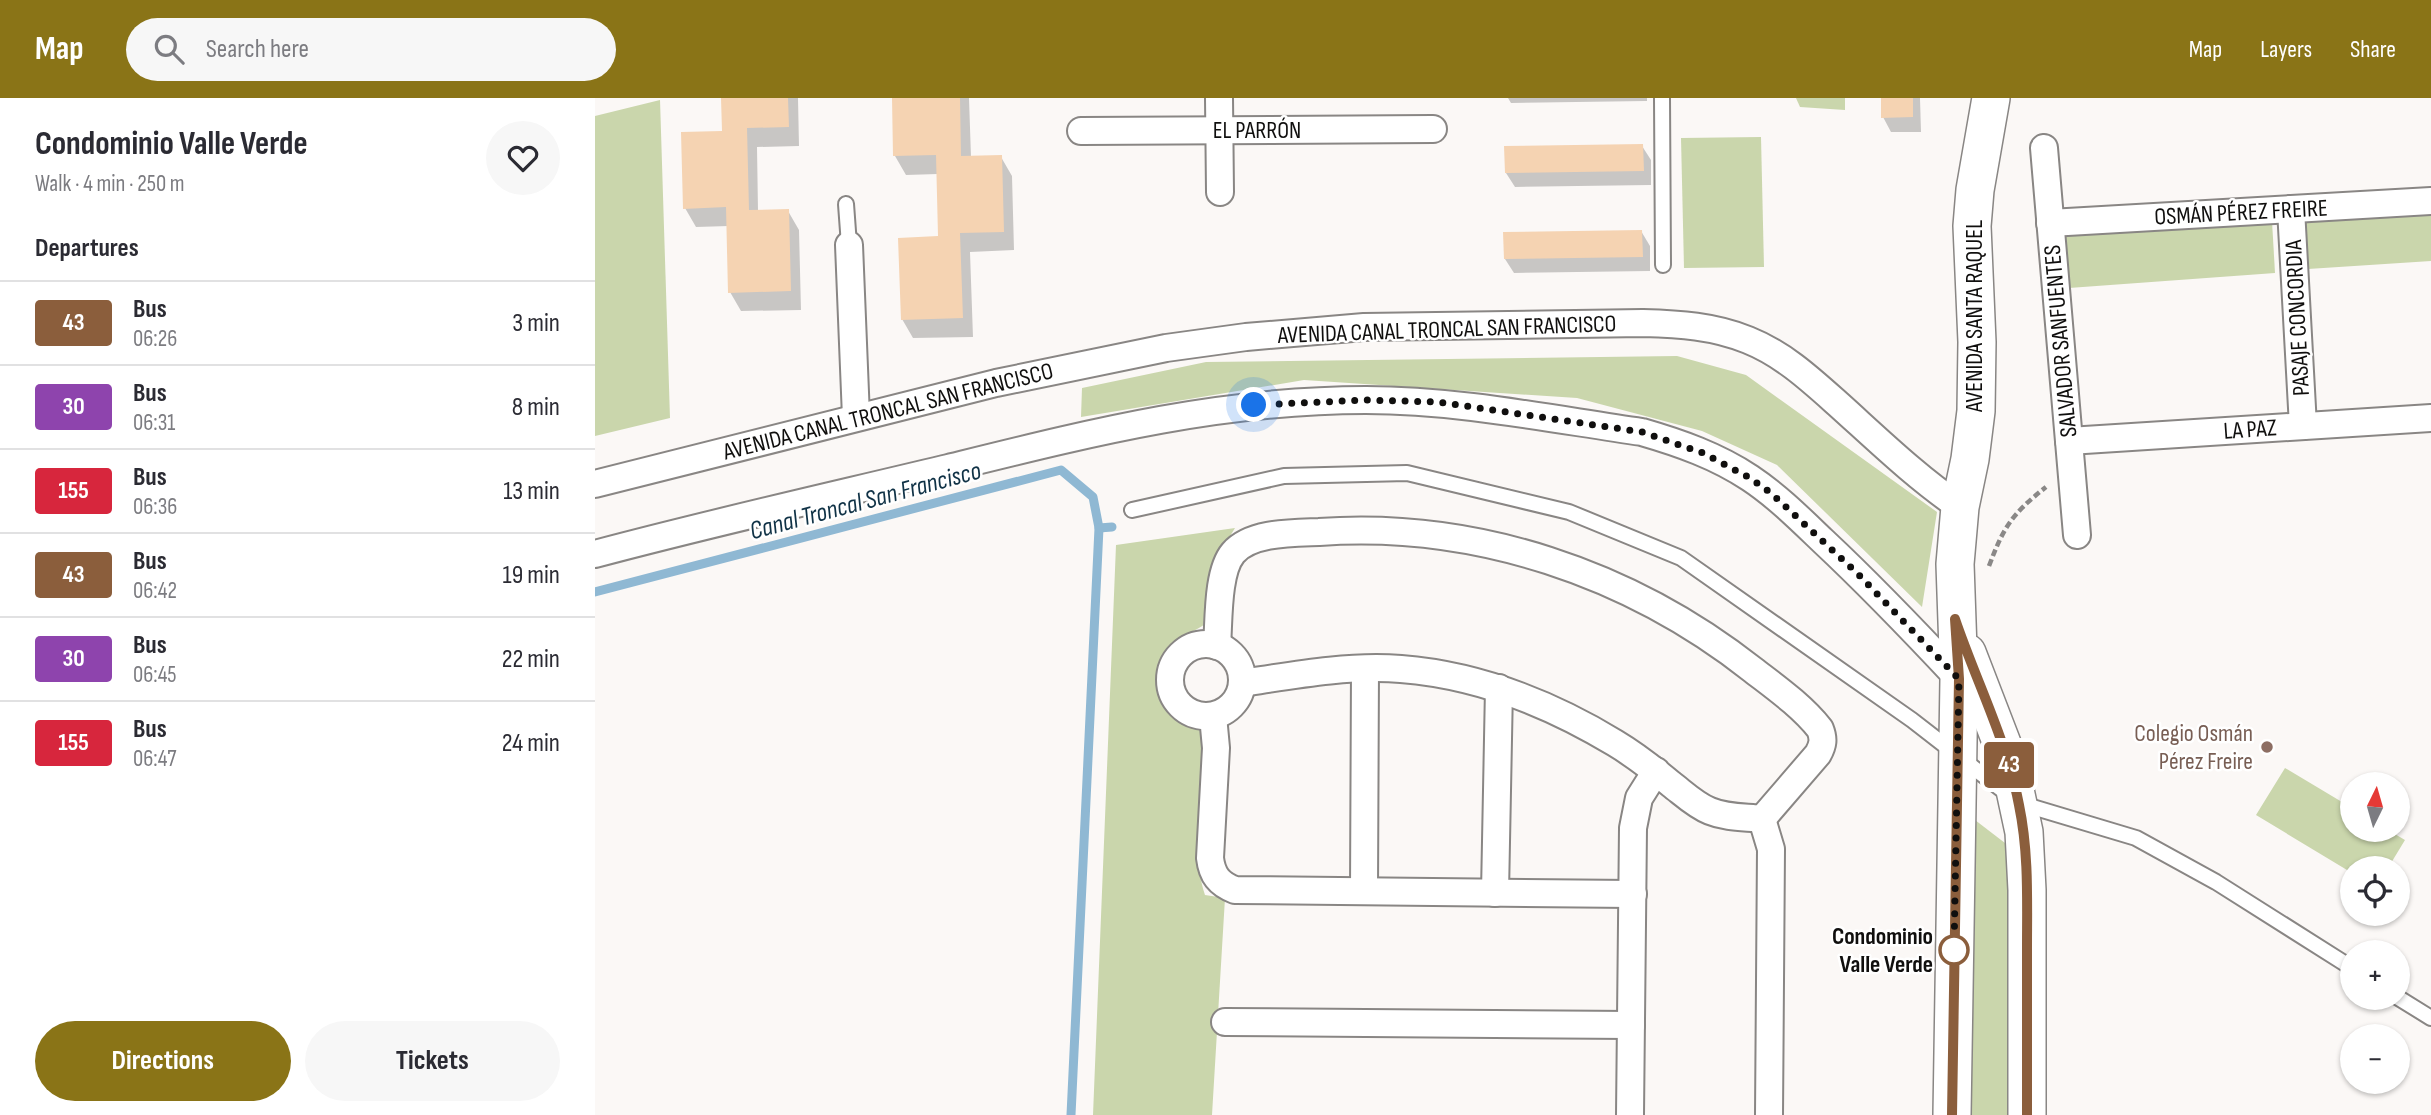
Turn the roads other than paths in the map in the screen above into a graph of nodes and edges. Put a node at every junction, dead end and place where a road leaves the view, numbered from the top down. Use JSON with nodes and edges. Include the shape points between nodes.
{"nodes":[{"id":1,"x":1219,"y":98,"type":"edge"},
{"id":2,"x":1662,"y":98,"type":"edge"},
{"id":3,"x":1991,"y":98,"type":"edge"},
{"id":4,"x":1433,"y":129,"type":"dead end"},
{"id":5,"x":1081,"y":131,"type":"dead end"},
{"id":6,"x":1220,"y":131,"type":"junction"},
{"id":7,"x":2044,"y":148,"type":"dead end"},
{"id":8,"x":1220,"y":192,"type":"dead end"},
{"id":9,"x":2431,"y":201,"type":"edge"},
{"id":10,"x":846,"y":204,"type":"dead end"},
{"id":11,"x":2291,"y":209,"type":"junction"},
{"id":12,"x":2050,"y":223,"type":"junction"},
{"id":13,"x":849,"y":245,"type":"joint"},
{"id":14,"x":1663,"y":265,"type":"dead end"},
{"id":15,"x":856,"y":417,"type":"junction"},
{"id":16,"x":2431,"y":418,"type":"edge"},
{"id":17,"x":2302,"y":426,"type":"junction"},
{"id":18,"x":2070,"y":454,"type":"junction"},
{"id":19,"x":595,"y":484,"type":"edge"},
{"id":20,"x":1960,"y":507,"type":"junction"},
{"id":21,"x":1132,"y":510,"type":"dead end"},
{"id":22,"x":2077,"y":535,"type":"dead end"},
{"id":23,"x":595,"y":554,"type":"edge"},
{"id":24,"x":1955,"y":619,"type":"junction"},
{"id":25,"x":1217,"y":646,"type":"junction"},
{"id":26,"x":1366,"y":669,"type":"junction"},
{"id":27,"x":1959,"y":679,"type":"junction"},
{"id":28,"x":1242,"y":682,"type":"junction"},
{"id":29,"x":1499,"y":688,"type":"junction"},
{"id":30,"x":1213,"y":716,"type":"junction"},
{"id":31,"x":1958,"y":754,"type":"junction"},
{"id":32,"x":1655,"y":771,"type":"junction"},
{"id":33,"x":2019,"y":803,"type":"junction"},
{"id":34,"x":1762,"y":819,"type":"junction"},
{"id":35,"x":1364,"y":891,"type":"junction"},
{"id":36,"x":1495,"y":893,"type":"junction"},
{"id":37,"x":1633,"y":894,"type":"junction"},
{"id":38,"x":2340,"y":960,"type":"edge"},
{"id":39,"x":2410,"y":1005,"type":"edge"},
{"id":40,"x":2431,"y":1018,"type":"edge"},
{"id":41,"x":1225,"y":1023,"type":"dead end"},
{"id":42,"x":1631,"y":1025,"type":"junction"},
{"id":43,"x":1630,"y":1115,"type":"edge"},
{"id":44,"x":1769,"y":1115,"type":"edge"},
{"id":45,"x":1952,"y":1115,"type":"edge"},
{"id":46,"x":2027,"y":1115,"type":"edge"}],
"edges":[{"from":1,"to":6,"type":"street"},
{"from":2,"to":14,"type":"lane"},
{"from":3,"to":20,"type":"main road","name":"AVENIDA SANTA RAQUEL","via":[[1972,226],[1977,399]]},
{"from":4,"to":6,"type":"street","name":"EL PARRÓN"},
{"from":5,"to":6,"type":"street","name":"EL PARRÓN"},
{"from":6,"to":8,"type":"street"},
{"from":7,"to":12,"type":"street","name":"SALVADOR SANFUENTES"},
{"from":9,"to":11,"type":"street","name":"OSMÁN PÉREZ FREIRE"},
{"from":10,"to":13,"type":"lane"},
{"from":11,"to":12,"type":"street","name":"OSMÁN PÉREZ FREIRE"},
{"from":11,"to":17,"type":"street","name":"PASAJE CONCORDIA"},
{"from":12,"to":18,"type":"street","name":"SALVADOR SANFUENTES"},
{"from":13,"to":15,"type":"street"},
{"from":15,"to":19,"type":"street","name":"AVENIDA CANAL TRONCAL SAN FRANCISCO"},
{"from":15,"to":20,"type":"street","name":"AVENIDA CANAL TRONCAL SAN FRANCISCO","via":[[1086,363],[1246,337],[1364,327],[1673,323],[1724,331],[1786,360],[1934,490]]},
{"from":16,"to":17,"type":"street","name":"LA PAZ"},
{"from":17,"to":18,"type":"street","name":"LA PAZ"},
{"from":18,"to":22,"type":"street","name":"SALVADOR SANFUENTES"},
{"from":20,"to":24,"type":"main road","name":"AVENIDA SANTA RAQUEL"},
{"from":21,"to":31,"type":"lane","via":[[1284,476],[1407,473],[1569,512],[1681,558]]},
{"from":23,"to":27,"type":"street","via":[[1172,416],[1295,401],[1438,402],[1642,432],[1727,465],[1771,493],[1815,533]]},
{"from":24,"to":27,"type":"main road"},
{"from":24,"to":33,"type":"main road","via":[[2004,749]]},
{"from":25,"to":28,"type":"street","via":[[1236,659]]},
{"from":25,"to":30,"type":"street","via":[[1193,646],[1175,661],[1170,673],[1173,696],[1180,706],[1201,717]]},
{"from":25,"to":34,"type":"street","via":[[1226,565],[1240,547],[1258,538],[1384,530],[1474,541],[1565,565],[1692,626],[1768,682],[1820,729],[1823,737],[1818,754]]},
{"from":26,"to":28,"type":"street"},
{"from":26,"to":29,"type":"street","via":[[1431,673]]},
{"from":26,"to":35,"type":"street"},
{"from":27,"to":31,"type":"main road"},
{"from":28,"to":30,"type":"street","via":[[1234,704]]},
{"from":29,"to":32,"type":"street","via":[[1585,725]]},
{"from":29,"to":36,"type":"street"},
{"from":30,"to":35,"type":"street","via":[[1216,748],[1210,858],[1217,879],[1235,890]]},
{"from":31,"to":33,"type":"lane"},
{"from":31,"to":45,"type":"main road"},
{"from":32,"to":34,"type":"street","via":[[1708,810]]},
{"from":32,"to":37,"type":"street","via":[[1635,813]]},
{"from":33,"to":38,"type":"lane","via":[[2136,838]]},
{"from":33,"to":46,"type":"main road","via":[[2027,871]]},
{"from":34,"to":44,"type":"street","via":[[1770,849]]},
{"from":35,"to":36,"type":"street"},
{"from":36,"to":37,"type":"street"},
{"from":37,"to":42,"type":"street"},
{"from":39,"to":40,"type":"lane"},
{"from":41,"to":42,"type":"street"},
{"from":42,"to":43,"type":"street"}]}
